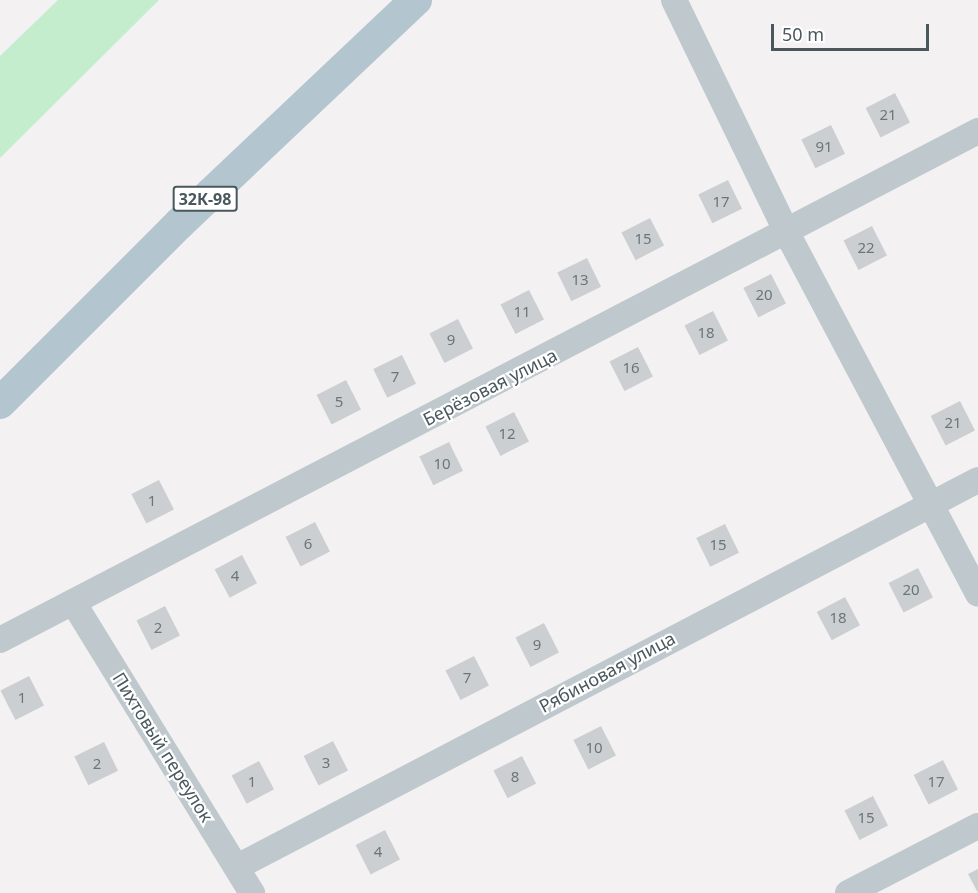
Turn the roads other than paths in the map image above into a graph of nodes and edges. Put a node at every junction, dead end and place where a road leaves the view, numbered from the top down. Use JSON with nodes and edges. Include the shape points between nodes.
{"nodes":[{"id":1,"x":416,"y":0,"type":"edge"},
{"id":2,"x":674,"y":0,"type":"edge"},
{"id":3,"x":978,"y":131,"type":"edge"},
{"id":4,"x":787,"y":233,"type":"junction"},
{"id":5,"x":0,"y":403,"type":"edge"},
{"id":6,"x":978,"y":480,"type":"edge"},
{"id":7,"x":931,"y":505,"type":"junction"},
{"id":8,"x":978,"y":593,"type":"edge"},
{"id":9,"x":73,"y":602,"type":"junction"},
{"id":10,"x":0,"y":640,"type":"edge"},
{"id":11,"x":978,"y":826,"type":"edge"},
{"id":12,"x":237,"y":867,"type":"junction"},
{"id":13,"x":252,"y":893,"type":"edge"},
{"id":14,"x":848,"y":893,"type":"edge"}],
"edges":[{"from":1,"to":5,"type":"main road","number":"32К-98","via":[[180,223]]},
{"from":2,"to":4,"type":"street"},
{"from":3,"to":4,"type":"street","name":"Берёзовая улица"},
{"from":4,"to":7,"type":"street"},
{"from":4,"to":9,"type":"street","name":"Берёзовая улица"},
{"from":6,"to":7,"type":"street","name":"Рябиновая улица"},
{"from":7,"to":8,"type":"street"},
{"from":7,"to":12,"type":"street","name":"Рябиновая улица"},
{"from":9,"to":10,"type":"street","name":"Берёзовая улица"},
{"from":9,"to":12,"type":"street","name":"Пихтовый переулок"},
{"from":11,"to":14,"type":"street"},
{"from":12,"to":13,"type":"street","name":"Пихтовый переулок"}]}
